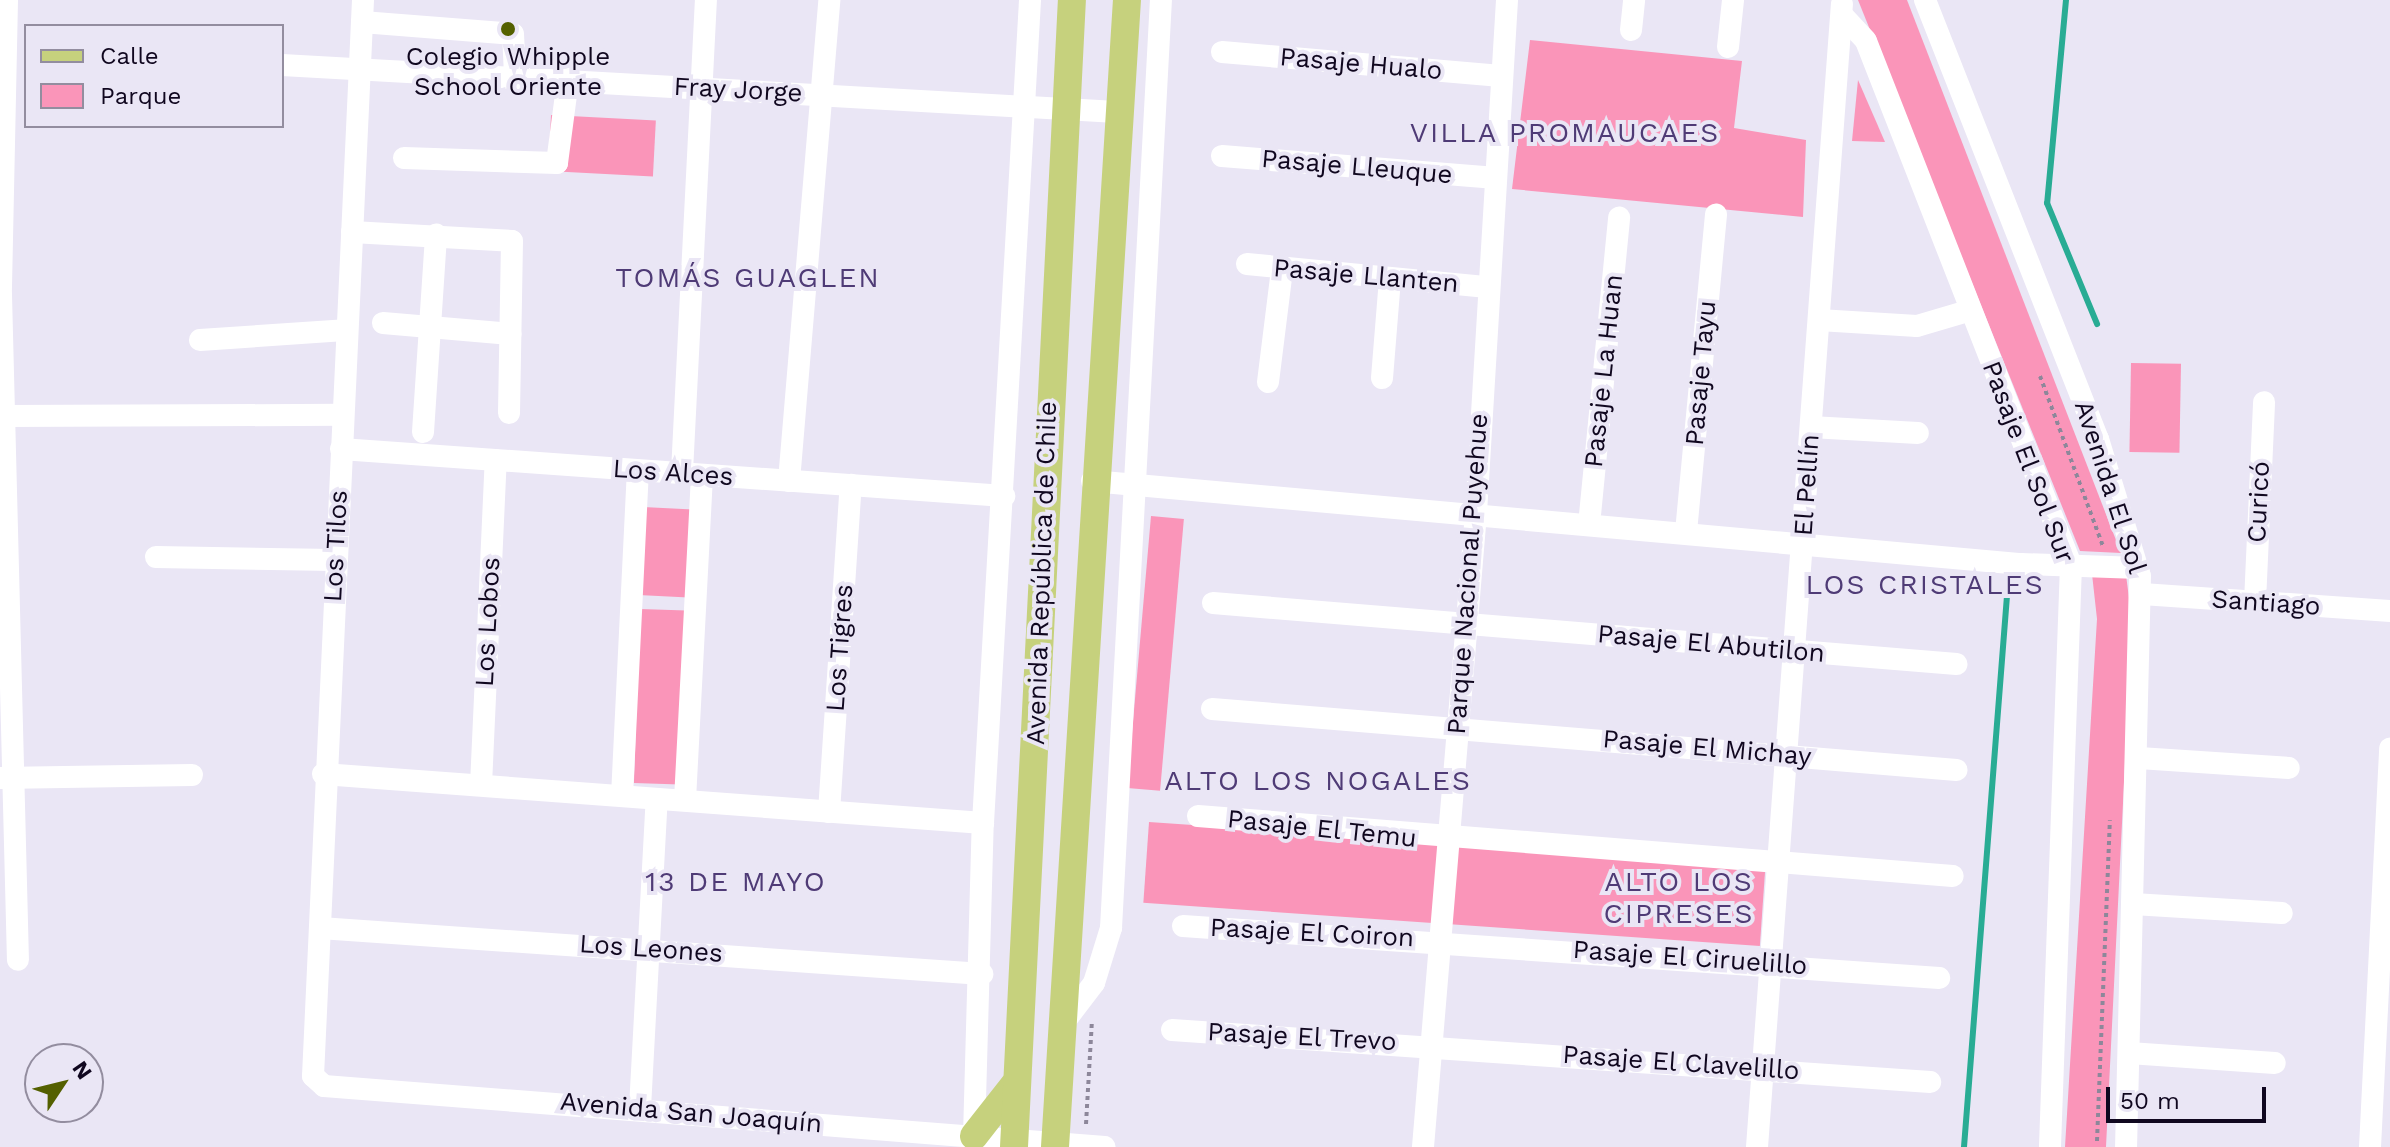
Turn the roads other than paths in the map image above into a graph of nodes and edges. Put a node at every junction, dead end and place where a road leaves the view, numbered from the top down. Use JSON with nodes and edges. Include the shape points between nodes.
{"nodes":[{"id":1,"x":7,"y":0,"type":"edge"},
{"id":2,"x":706,"y":0,"type":"edge"},
{"id":3,"x":829,"y":0,"type":"edge"},
{"id":4,"x":1030,"y":0,"type":"edge"},
{"id":5,"x":1072,"y":0,"type":"edge"},
{"id":6,"x":1127,"y":0,"type":"edge"},
{"id":7,"x":1161,"y":0,"type":"edge"},
{"id":8,"x":1507,"y":0,"type":"edge"},
{"id":9,"x":1634,"y":0,"type":"edge"},
{"id":10,"x":1733,"y":0,"type":"edge"},
{"id":11,"x":1925,"y":0,"type":"edge"},
{"id":12,"x":1842,"y":7,"type":"edge"},
{"id":13,"x":363,"y":11,"type":"edge"},
{"id":14,"x":1631,"y":30,"type":"dead end"},
{"id":15,"x":1728,"y":47,"type":"dead end"},
{"id":16,"x":1222,"y":52,"type":"dead end"},
{"id":17,"x":284,"y":65,"type":"edge"},
{"id":18,"x":359,"y":69,"type":"junction"},
{"id":19,"x":515,"y":75,"type":"junction"},
{"id":20,"x":1501,"y":76,"type":"junction"},
{"id":21,"x":568,"y":79,"type":"junction"},
{"id":22,"x":700,"y":88,"type":"junction"},
{"id":23,"x":822,"y":95,"type":"junction"},
{"id":24,"x":1025,"y":107,"type":"junction"},
{"id":25,"x":1065,"y":110,"type":"junction"},
{"id":26,"x":1117,"y":112,"type":"junction"},
{"id":27,"x":1222,"y":156,"type":"dead end"},
{"id":28,"x":404,"y":158,"type":"dead end"},
{"id":29,"x":1493,"y":178,"type":"junction"},
{"id":30,"x":1716,"y":214,"type":"dead end"},
{"id":31,"x":1619,"y":217,"type":"dead end"},
{"id":32,"x":352,"y":232,"type":"junction"},
{"id":33,"x":436,"y":234,"type":"junction"},
{"id":34,"x":1247,"y":264,"type":"dead end"},
{"id":35,"x":1282,"y":269,"type":"junction"},
{"id":36,"x":1390,"y":278,"type":"junction"},
{"id":37,"x":1485,"y":287,"type":"junction"},
{"id":38,"x":0,"y":295,"type":"edge"},
{"id":39,"x":1968,"y":311,"type":"junction"},
{"id":40,"x":1819,"y":320,"type":"junction"},
{"id":41,"x":383,"y":323,"type":"dead end"},
{"id":42,"x":432,"y":328,"type":"junction"},
{"id":43,"x":345,"y":330,"type":"junction"},
{"id":44,"x":511,"y":334,"type":"junction"},
{"id":45,"x":200,"y":340,"type":"dead end"},
{"id":46,"x":1382,"y":378,"type":"dead end"},
{"id":47,"x":1268,"y":382,"type":"dead end"},
{"id":48,"x":2264,"y":402,"type":"dead end"},
{"id":49,"x":509,"y":413,"type":"dead end"},
{"id":50,"x":342,"y":415,"type":"junction"},
{"id":51,"x":5,"y":416,"type":"junction"},
{"id":52,"x":1811,"y":427,"type":"junction"},
{"id":53,"x":423,"y":432,"type":"dead end"},
{"id":54,"x":1918,"y":433,"type":"dead end"},
{"id":55,"x":341,"y":449,"type":"junction"},
{"id":56,"x":496,"y":460,"type":"junction"},
{"id":57,"x":638,"y":470,"type":"junction"},
{"id":58,"x":692,"y":474,"type":"junction"},
{"id":59,"x":789,"y":481,"type":"junction"},
{"id":60,"x":1092,"y":481,"type":"junction"},
{"id":61,"x":851,"y":485,"type":"junction"},
{"id":62,"x":1135,"y":485,"type":"junction"},
{"id":63,"x":1004,"y":496,"type":"junction"},
{"id":64,"x":1476,"y":513,"type":"junction"},
{"id":65,"x":1589,"y":525,"type":"junction"},
{"id":66,"x":1686,"y":532,"type":"junction"},
{"id":67,"x":1803,"y":542,"type":"junction"},
{"id":68,"x":156,"y":557,"type":"dead end"},
{"id":69,"x":334,"y":560,"type":"junction"},
{"id":70,"x":2071,"y":565,"type":"junction"},
{"id":71,"x":2139,"y":568,"type":"junction"},
{"id":72,"x":2142,"y":594,"type":"junction"},
{"id":73,"x":2255,"y":602,"type":"junction"},
{"id":74,"x":1213,"y":603,"type":"dead end"},
{"id":75,"x":2390,"y":611,"type":"edge"},
{"id":76,"x":1466,"y":623,"type":"junction"},
{"id":77,"x":1794,"y":651,"type":"junction"},
{"id":78,"x":1957,"y":664,"type":"dead end"},
{"id":79,"x":1212,"y":709,"type":"dead end"},
{"id":80,"x":1458,"y":726,"type":"junction"},
{"id":81,"x":2390,"y":749,"type":"edge"},
{"id":82,"x":1786,"y":755,"type":"junction"},
{"id":83,"x":2139,"y":758,"type":"junction"},
{"id":84,"x":2289,"y":768,"type":"dead end"},
{"id":85,"x":1957,"y":770,"type":"dead end"},
{"id":86,"x":323,"y":774,"type":"junction"},
{"id":87,"x":192,"y":775,"type":"dead end"},
{"id":88,"x":6,"y":779,"type":"edge"},
{"id":89,"x":481,"y":785,"type":"junction"},
{"id":90,"x":622,"y":796,"type":"junction"},
{"id":91,"x":657,"y":799,"type":"junction"},
{"id":92,"x":685,"y":800,"type":"junction"},
{"id":93,"x":829,"y":812,"type":"junction"},
{"id":94,"x":1198,"y":816,"type":"dead end"},
{"id":95,"x":983,"y":823,"type":"junction"},
{"id":96,"x":1445,"y":841,"type":"junction"},
{"id":97,"x":1778,"y":864,"type":"junction"},
{"id":98,"x":1953,"y":876,"type":"dead end"},
{"id":99,"x":2133,"y":904,"type":"junction"},
{"id":100,"x":2282,"y":913,"type":"dead end"},
{"id":101,"x":2386,"y":913,"type":"edge"},
{"id":102,"x":1183,"y":926,"type":"dead end"},
{"id":103,"x":320,"y":928,"type":"junction"},
{"id":104,"x":1441,"y":939,"type":"junction"},
{"id":105,"x":649,"y":948,"type":"junction"},
{"id":106,"x":18,"y":960,"type":"dead end"},
{"id":107,"x":1770,"y":963,"type":"junction"},
{"id":108,"x":982,"y":974,"type":"junction"},
{"id":109,"x":1939,"y":978,"type":"dead end"},
{"id":110,"x":1061,"y":1026,"type":"junction"},
{"id":111,"x":1172,"y":1030,"type":"dead end"},
{"id":112,"x":1432,"y":1044,"type":"junction"},
{"id":113,"x":2129,"y":1053,"type":"junction"},
{"id":114,"x":2275,"y":1063,"type":"dead end"},
{"id":115,"x":1762,"y":1069,"type":"junction"},
{"id":116,"x":1018,"y":1072,"type":"junction"},
{"id":117,"x":1930,"y":1082,"type":"dead end"},
{"id":118,"x":324,"y":1086,"type":"joint"},
{"id":119,"x":640,"y":1108,"type":"junction"},
{"id":120,"x":974,"y":1136,"type":"junction"},
{"id":121,"x":1014,"y":1143,"type":"edge"},
{"id":122,"x":1055,"y":1145,"type":"edge"},
{"id":123,"x":1105,"y":1147,"type":"edge"},
{"id":124,"x":1423,"y":1147,"type":"edge"},
{"id":125,"x":1757,"y":1147,"type":"edge"},
{"id":126,"x":2050,"y":1147,"type":"edge"},
{"id":127,"x":2126,"y":1147,"type":"edge"},
{"id":128,"x":2370,"y":1147,"type":"edge"}],
"edges":[{"from":1,"to":38,"type":"street"},
{"from":2,"to":22,"type":"street"},
{"from":3,"to":23,"type":"street"},
{"from":4,"to":24,"type":"street","name":"Avenida República de Chile"},
{"from":5,"to":25,"type":"main road","name":"Avenida República de Chile"},
{"from":6,"to":26,"type":"main road","name":"Avenida República de Chile"},
{"from":7,"to":62,"type":"street"},
{"from":8,"to":20,"type":"street","name":"Parque Nacional Puyehue"},
{"from":9,"to":14,"type":"street"},
{"from":10,"to":15,"type":"street"},
{"from":11,"to":71,"type":"street","name":"Avenida El Sol","via":[[2098,439]]},
{"from":12,"to":39,"type":"street","name":"Pasaje El Sol Sur","via":[[1866,41]]},
{"from":12,"to":40,"type":"street","name":"El Pellín"},
{"from":13,"to":18,"type":"street","name":"Los Tilos"},
{"from":13,"to":19,"type":"street","via":[[513,34]]},
{"from":16,"to":20,"type":"street","name":"Pasaje Hualo"},
{"from":17,"to":18,"type":"street","name":"Fray Jorge"},
{"from":18,"to":19,"type":"street","name":"Fray Jorge"},
{"from":18,"to":32,"type":"street","name":"Los Tilos"},
{"from":19,"to":21,"type":"street","name":"Fray Jorge"},
{"from":20,"to":29,"type":"street","name":"Parque Nacional Puyehue"},
{"from":21,"to":22,"type":"street","name":"Fray Jorge"},
{"from":21,"to":28,"type":"street","via":[[557,163]]},
{"from":22,"to":23,"type":"street","name":"Fray Jorge"},
{"from":22,"to":58,"type":"street"},
{"from":23,"to":24,"type":"street","name":"Fray Jorge"},
{"from":23,"to":59,"type":"street"},
{"from":24,"to":25,"type":"street","name":"Fray Jorge"},
{"from":24,"to":63,"type":"street","name":"Avenida República de Chile"},
{"from":25,"to":26,"type":"street","name":"Fray Jorge"},
{"from":25,"to":116,"type":"main road","name":"Avenida República de Chile"},
{"from":26,"to":60,"type":"main road","name":"Avenida República de Chile"},
{"from":27,"to":29,"type":"street","name":"Pasaje Lleuque"},
{"from":29,"to":37,"type":"street","name":"Parque Nacional Puyehue"},
{"from":30,"to":66,"type":"street","name":"Pasaje Tayu"},
{"from":31,"to":65,"type":"street","name":"Pasaje La Huan"},
{"from":32,"to":33,"type":"street"},
{"from":32,"to":43,"type":"street","name":"Los Tilos"},
{"from":33,"to":42,"type":"street"},
{"from":33,"to":44,"type":"street","via":[[512,241]]},
{"from":34,"to":35,"type":"street","name":"Pasaje Llanten"},
{"from":35,"to":36,"type":"street","name":"Pasaje Llanten"},
{"from":35,"to":47,"type":"street"},
{"from":36,"to":37,"type":"street","name":"Pasaje Llanten"},
{"from":36,"to":46,"type":"street"},
{"from":37,"to":64,"type":"street","name":"Parque Nacional Puyehue"},
{"from":38,"to":51,"type":"street"},
{"from":39,"to":40,"type":"street","via":[[1917,326]]},
{"from":39,"to":70,"type":"street","name":"Pasaje El Sol Sur"},
{"from":40,"to":52,"type":"street","name":"El Pellín"},
{"from":41,"to":42,"type":"street"},
{"from":42,"to":44,"type":"street"},
{"from":42,"to":53,"type":"street"},
{"from":43,"to":45,"type":"street"},
{"from":43,"to":50,"type":"street","name":"Los Tilos"},
{"from":44,"to":49,"type":"street"},
{"from":48,"to":73,"type":"street","name":"Curicó"},
{"from":50,"to":51,"type":"street"},
{"from":50,"to":55,"type":"street","name":"Los Tilos"},
{"from":51,"to":88,"type":"street"},
{"from":52,"to":54,"type":"street"},
{"from":52,"to":67,"type":"street","name":"El Pellín"},
{"from":55,"to":56,"type":"street","name":"Los Alces"},
{"from":55,"to":69,"type":"street","name":"Los Tilos"},
{"from":56,"to":57,"type":"street","name":"Los Alces"},
{"from":56,"to":89,"type":"street","name":"Los Lobos"},
{"from":57,"to":58,"type":"street","name":"Los Alces"},
{"from":57,"to":90,"type":"street"},
{"from":58,"to":59,"type":"street","name":"Los Alces"},
{"from":58,"to":92,"type":"street"},
{"from":59,"to":61,"type":"street","name":"Los Alces"},
{"from":60,"to":62,"type":"street"},
{"from":60,"to":110,"type":"main road","name":"Avenida República de Chile"},
{"from":61,"to":63,"type":"street","name":"Los Alces"},
{"from":61,"to":93,"type":"street","name":"Los Tigres"},
{"from":62,"to":64,"type":"street"},
{"from":62,"to":110,"type":"street","via":[[1111,928],[1094,983]]},
{"from":63,"to":95,"type":"street","name":"Avenida República de Chile"},
{"from":64,"to":65,"type":"street"},
{"from":64,"to":76,"type":"street","name":"Parque Nacional Puyehue"},
{"from":65,"to":66,"type":"street"},
{"from":66,"to":67,"type":"street"},
{"from":67,"to":70,"type":"street"},
{"from":67,"to":77,"type":"street","name":"El Pellín"},
{"from":68,"to":69,"type":"street"},
{"from":69,"to":86,"type":"street","name":"Los Tilos"},
{"from":70,"to":71,"type":"street"},
{"from":70,"to":126,"type":"street","name":"Pasaje El Sol Sur"},
{"from":71,"to":72,"type":"street","name":"Avenida El Sol"},
{"from":72,"to":73,"type":"street","name":"Santiago"},
{"from":72,"to":83,"type":"street","name":"Avenida El Sol"},
{"from":73,"to":75,"type":"street","name":"Santiago"},
{"from":74,"to":76,"type":"street","name":"Pasaje El Abutilon"},
{"from":76,"to":77,"type":"street","name":"Pasaje El Abutilon"},
{"from":76,"to":80,"type":"street","name":"Parque Nacional Puyehue"},
{"from":77,"to":78,"type":"street","name":"Pasaje El Abutilon"},
{"from":77,"to":82,"type":"street","name":"El Pellín"},
{"from":79,"to":80,"type":"street","name":"Pasaje El Michay"},
{"from":80,"to":82,"type":"street","name":"Pasaje El Michay"},
{"from":80,"to":96,"type":"street","name":"Parque Nacional Puyehue"},
{"from":81,"to":101,"type":"street"},
{"from":82,"to":85,"type":"street","name":"Pasaje El Michay"},
{"from":82,"to":97,"type":"street","name":"El Pellín"},
{"from":83,"to":84,"type":"street"},
{"from":83,"to":99,"type":"street","name":"Avenida El Sol"},
{"from":86,"to":89,"type":"street"},
{"from":86,"to":103,"type":"street","name":"Los Tilos"},
{"from":87,"to":88,"type":"street"},
{"from":88,"to":106,"type":"street"},
{"from":89,"to":90,"type":"street"},
{"from":90,"to":91,"type":"street"},
{"from":91,"to":92,"type":"street"},
{"from":91,"to":105,"type":"street"},
{"from":92,"to":93,"type":"street"},
{"from":93,"to":95,"type":"street"},
{"from":94,"to":96,"type":"street","name":"Pasaje El Temu"},
{"from":95,"to":108,"type":"street","name":"Avenida República de Chile"},
{"from":96,"to":97,"type":"street","name":"Pasaje El Temu"},
{"from":96,"to":104,"type":"street","name":"Parque Nacional Puyehue"},
{"from":97,"to":98,"type":"street","name":"Pasaje El Temu"},
{"from":97,"to":107,"type":"street","name":"El Pellín"},
{"from":99,"to":100,"type":"street"},
{"from":99,"to":113,"type":"street","name":"Avenida El Sol"},
{"from":101,"to":128,"type":"street"},
{"from":102,"to":104,"type":"street","name":"Pasaje El Coiron"},
{"from":103,"to":105,"type":"street","name":"Los Leones"},
{"from":103,"to":118,"type":"street","name":"Los Tilos","via":[[310,1063]]},
{"from":104,"to":107,"type":"street","name":"Pasaje El Ciruelillo"},
{"from":104,"to":112,"type":"street","name":"Parque Nacional Puyehue"},
{"from":105,"to":108,"type":"street","name":"Los Leones"},
{"from":105,"to":119,"type":"street"},
{"from":107,"to":109,"type":"street","name":"Pasaje El Ciruelillo"},
{"from":107,"to":115,"type":"street","name":"El Pellín"},
{"from":108,"to":120,"type":"street","name":"Avenida República de Chile"},
{"from":110,"to":122,"type":"main road","name":"Avenida República de Chile"},
{"from":111,"to":112,"type":"street","name":"Pasaje El Trevo"},
{"from":112,"to":115,"type":"street","name":"Pasaje El Clavelillo"},
{"from":112,"to":124,"type":"street","name":"Parque Nacional Puyehue"},
{"from":113,"to":114,"type":"street"},
{"from":113,"to":127,"type":"street","name":"Avenida El Sol"},
{"from":115,"to":117,"type":"street","name":"Pasaje El Clavelillo"},
{"from":115,"to":125,"type":"street","name":"El Pellín"},
{"from":116,"to":120,"type":"main road","via":[[999,1112]]},
{"from":116,"to":121,"type":"main road","name":"Avenida República de Chile"},
{"from":118,"to":119,"type":"street","name":"Avenida San Joaquín"},
{"from":119,"to":120,"type":"street","name":"Avenida San Joaquín"},
{"from":120,"to":121,"type":"street","name":"Avenida San Joaquín"},
{"from":121,"to":122,"type":"street","name":"Avenida San Joaquín"},
{"from":122,"to":123,"type":"street","name":"Avenida San Joaquín"}]}
